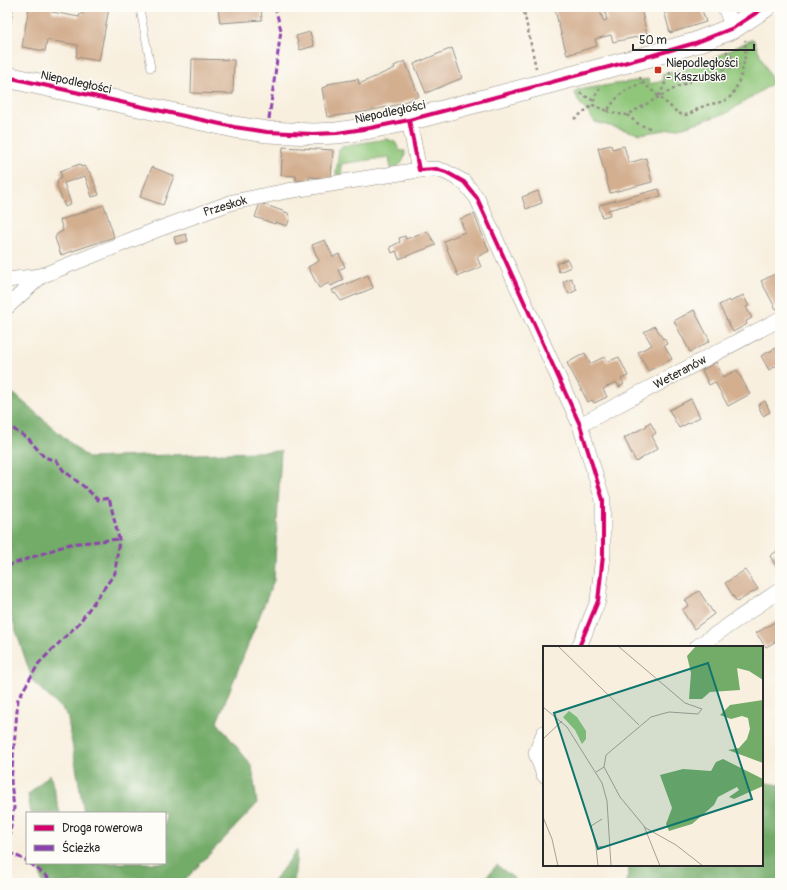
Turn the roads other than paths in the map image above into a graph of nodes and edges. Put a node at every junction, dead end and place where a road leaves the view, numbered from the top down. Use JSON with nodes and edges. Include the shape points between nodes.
{"nodes":[{"id":1,"x":10,"y":7,"type":"edge"},
{"id":2,"x":137,"y":7,"type":"edge"},
{"id":3,"x":725,"y":7,"type":"edge"},
{"id":4,"x":765,"y":7,"type":"edge"},
{"id":5,"x":7,"y":24,"type":"edge"},
{"id":6,"x":739,"y":34,"type":"junction"},
{"id":7,"x":151,"y":68,"type":"dead end"},
{"id":8,"x":7,"y":77,"type":"edge"},
{"id":9,"x":409,"y":120,"type":"junction"},
{"id":10,"x":419,"y":170,"type":"junction"},
{"id":11,"x":41,"y":276,"type":"junction"},
{"id":12,"x":7,"y":280,"type":"edge"},
{"id":13,"x":7,"y":307,"type":"edge"},
{"id":14,"x":780,"y":319,"type":"edge"},
{"id":15,"x":580,"y":425,"type":"junction"},
{"id":16,"x":780,"y":590,"type":"edge"},
{"id":17,"x":579,"y":646,"type":"edge"},
{"id":18,"x":698,"y":646,"type":"edge"},
{"id":19,"x":543,"y":736,"type":"edge"},
{"id":20,"x":543,"y":772,"type":"edge"}],
"edges":[{"from":1,"to":5,"type":"lane"},
{"from":2,"to":7,"type":"lane","via":[[140,9]]},
{"from":3,"to":6,"type":"street"},
{"from":4,"to":6,"type":"street","name":"Niepodległości"},
{"from":6,"to":9,"type":"street","name":"Niepodległości","via":[[694,43]]},
{"from":8,"to":9,"type":"street","name":"Niepodległości","via":[[267,132],[337,132]]},
{"from":9,"to":10,"type":"street"},
{"from":10,"to":11,"type":"street","name":"Przeskok","via":[[233,202]]},
{"from":10,"to":15,"type":"street","name":"Przeskok","via":[[436,169],[446,172],[464,182],[477,198]]},
{"from":11,"to":12,"type":"street","name":"Przeskok"},
{"from":11,"to":13,"type":"street","name":"Przeskok"},
{"from":14,"to":15,"type":"street","name":"Weteranów"},
{"from":15,"to":17,"type":"street","name":"Przeskok","via":[[603,500],[603,555],[598,602]]},
{"from":16,"to":18,"type":"street"},
{"from":19,"to":20,"type":"street","via":[[536,753]]}]}
